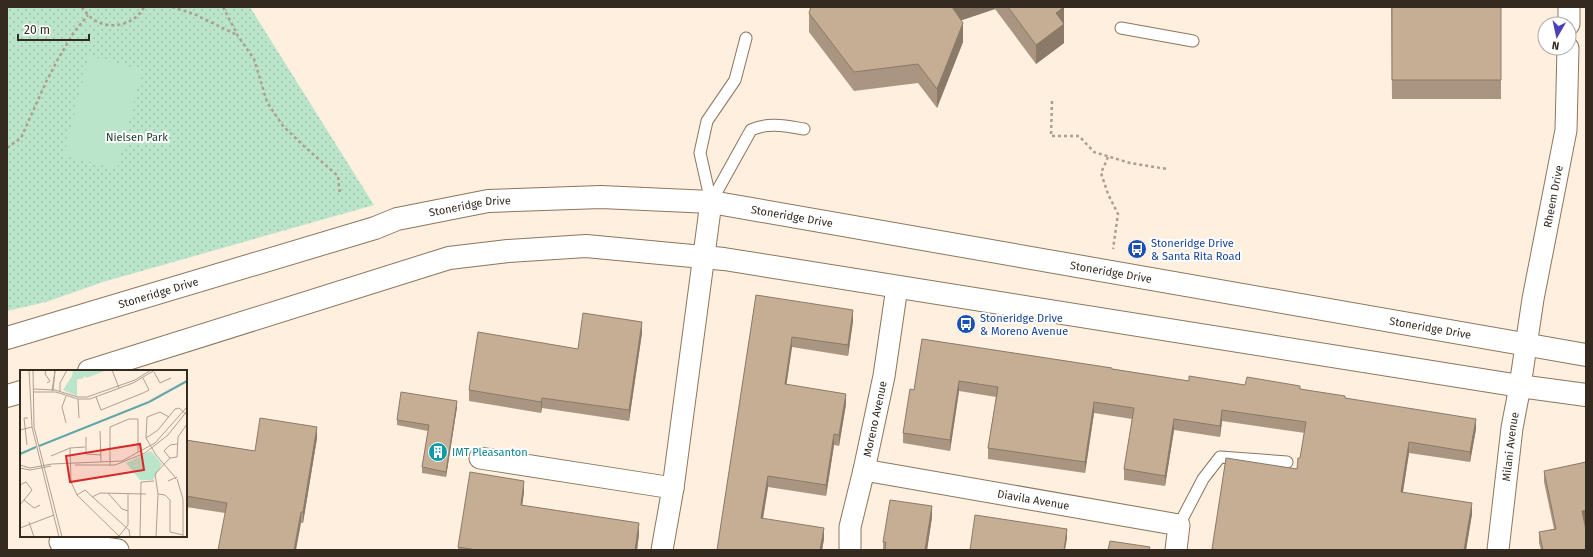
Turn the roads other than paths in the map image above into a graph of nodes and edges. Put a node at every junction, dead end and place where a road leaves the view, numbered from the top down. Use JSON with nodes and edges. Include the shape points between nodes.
{"nodes":[{"id":1,"x":1121,"y":28,"type":"dead end"},
{"id":2,"x":746,"y":38,"type":"dead end"},
{"id":3,"x":1193,"y":41,"type":"dead end"},
{"id":4,"x":1568,"y":56,"type":"edge"},
{"id":5,"x":804,"y":128,"type":"dead end"},
{"id":6,"x":711,"y":202,"type":"junction"},
{"id":7,"x":704,"y":257,"type":"junction"},
{"id":8,"x":897,"y":287,"type":"junction"},
{"id":9,"x":7,"y":338,"type":"edge"},
{"id":10,"x":1526,"y":344,"type":"junction"},
{"id":11,"x":1586,"y":355,"type":"edge"},
{"id":12,"x":92,"y":370,"type":"edge"},
{"id":13,"x":1520,"y":386,"type":"junction"},
{"id":14,"x":20,"y":392,"type":"edge"},
{"id":15,"x":1586,"y":395,"type":"edge"},
{"id":16,"x":7,"y":396,"type":"edge"},
{"id":17,"x":480,"y":458,"type":"dead end"},
{"id":18,"x":1287,"y":462,"type":"dead end"},
{"id":19,"x":864,"y":470,"type":"junction"},
{"id":20,"x":673,"y":488,"type":"junction"},
{"id":21,"x":1179,"y":525,"type":"junction"},
{"id":22,"x":60,"y":543,"type":"edge"},
{"id":23,"x":118,"y":550,"type":"edge"},
{"id":24,"x":662,"y":550,"type":"edge"},
{"id":25,"x":850,"y":550,"type":"edge"},
{"id":26,"x":1176,"y":550,"type":"edge"},
{"id":27,"x":1498,"y":550,"type":"edge"}],
"edges":[{"from":1,"to":3,"type":"lane"},
{"from":2,"to":6,"type":"lane","via":[[735,80],[707,121],[700,153]]},
{"from":4,"to":10,"type":"street","name":"Rheem Drive","via":[[1566,130]]},
{"from":5,"to":6,"type":"lane","via":[[761,125],[751,130]]},
{"from":6,"to":7,"type":"street"},
{"from":6,"to":9,"type":"main road","name":"Stoneridge Drive","via":[[601,197],[488,201],[397,219],[375,228]]},
{"from":6,"to":10,"type":"main road","name":"Stoneridge Drive"},
{"from":7,"to":8,"type":"main road"},
{"from":7,"to":12,"type":"main road","via":[[586,246],[449,258]]},
{"from":7,"to":20,"type":"street"},
{"from":8,"to":13,"type":"main road"},
{"from":8,"to":19,"type":"street","name":"Moreno Avenue","via":[[884,376]]},
{"from":10,"to":11,"type":"main road","name":"Stoneridge Drive"},
{"from":10,"to":13,"type":"street","name":"Milani Avenue"},
{"from":13,"to":15,"type":"main road"},
{"from":13,"to":27,"type":"street","name":"Milani Avenue","via":[[1511,435]]},
{"from":14,"to":16,"type":"main road"},
{"from":17,"to":20,"type":"street"},
{"from":18,"to":21,"type":"lane","via":[[1220,457],[1203,479]]},
{"from":19,"to":21,"type":"street","name":"Diavila Avenue"},
{"from":19,"to":25,"type":"street","name":"Moreno Avenue","via":[[850,527]]},
{"from":20,"to":24,"type":"street"},
{"from":21,"to":26,"type":"street"},
{"from":22,"to":23,"type":"street"}]}
